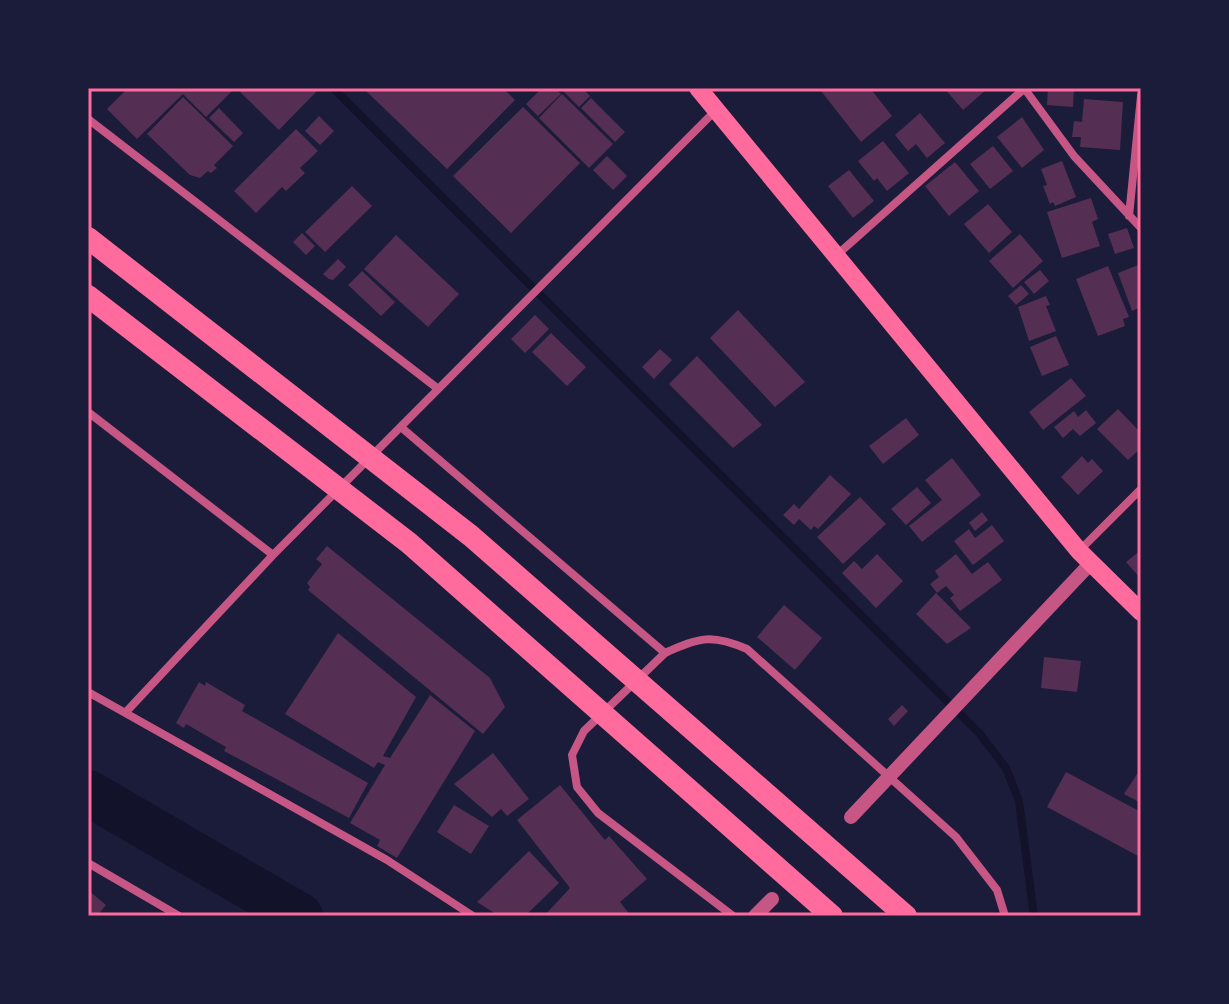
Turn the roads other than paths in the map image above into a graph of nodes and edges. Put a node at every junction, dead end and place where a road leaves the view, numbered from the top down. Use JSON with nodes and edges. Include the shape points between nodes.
{"nodes":[{"id":1,"x":698,"y":88,"type":"edge"},
{"id":2,"x":1025,"y":88,"type":"edge"},
{"id":3,"x":1141,"y":96,"type":"edge"},
{"id":4,"x":716,"y":110,"type":"junction"},
{"id":5,"x":89,"y":122,"type":"edge"},
{"id":6,"x":1129,"y":216,"type":"junction"},
{"id":7,"x":1141,"y":228,"type":"edge"},
{"id":8,"x":88,"y":238,"type":"edge"},
{"id":9,"x":838,"y":254,"type":"junction"},
{"id":10,"x":88,"y":296,"type":"edge"},
{"id":11,"x":437,"y":388,"type":"junction"},
{"id":12,"x":88,"y":412,"type":"edge"},
{"id":13,"x":402,"y":428,"type":"junction"},
{"id":14,"x":1141,"y":489,"type":"edge"},
{"id":15,"x":273,"y":555,"type":"junction"},
{"id":16,"x":1085,"y":557,"type":"junction"},
{"id":17,"x":1141,"y":612,"type":"edge"},
{"id":18,"x":665,"y":653,"type":"junction"},
{"id":19,"x":88,"y":692,"type":"edge"},
{"id":20,"x":126,"y":712,"type":"junction"},
{"id":21,"x":886,"y":777,"type":"junction"},
{"id":22,"x":851,"y":817,"type":"dead end"},
{"id":23,"x":88,"y":863,"type":"edge"},
{"id":24,"x":772,"y":899,"type":"dead end"},
{"id":25,"x":179,"y":916,"type":"edge"},
{"id":26,"x":473,"y":916,"type":"edge"},
{"id":27,"x":733,"y":916,"type":"edge"},
{"id":28,"x":755,"y":916,"type":"edge"},
{"id":29,"x":832,"y":916,"type":"edge"},
{"id":30,"x":906,"y":916,"type":"edge"},
{"id":31,"x":1005,"y":916,"type":"edge"}],
"edges":[{"from":1,"to":4,"type":"main road"},
{"from":2,"to":6,"type":"street","via":[[1074,156]]},
{"from":2,"to":9,"type":"street"},
{"from":3,"to":6,"type":"street"},
{"from":4,"to":9,"type":"main road"},
{"from":4,"to":11,"type":"street"},
{"from":5,"to":11,"type":"street"},
{"from":6,"to":7,"type":"street"},
{"from":8,"to":30,"type":"highway","via":[[471,536]]},
{"from":9,"to":16,"type":"main road"},
{"from":10,"to":29,"type":"highway","via":[[409,543]]},
{"from":11,"to":13,"type":"street"},
{"from":12,"to":15,"type":"street"},
{"from":13,"to":15,"type":"street"},
{"from":13,"to":18,"type":"street"},
{"from":14,"to":16,"type":"street"},
{"from":15,"to":20,"type":"street"},
{"from":16,"to":17,"type":"main road"},
{"from":16,"to":21,"type":"street"},
{"from":18,"to":21,"type":"street","via":[[694,640],[721,638],[747,649]]},
{"from":18,"to":27,"type":"street","via":[[584,731],[572,755],[577,787],[598,813]]},
{"from":19,"to":20,"type":"street"},
{"from":20,"to":26,"type":"street","via":[[387,860]]},
{"from":21,"to":22,"type":"street"},
{"from":21,"to":31,"type":"street","via":[[956,837],[985,870]]},
{"from":23,"to":25,"type":"street"},
{"from":24,"to":28,"type":"street"}]}
